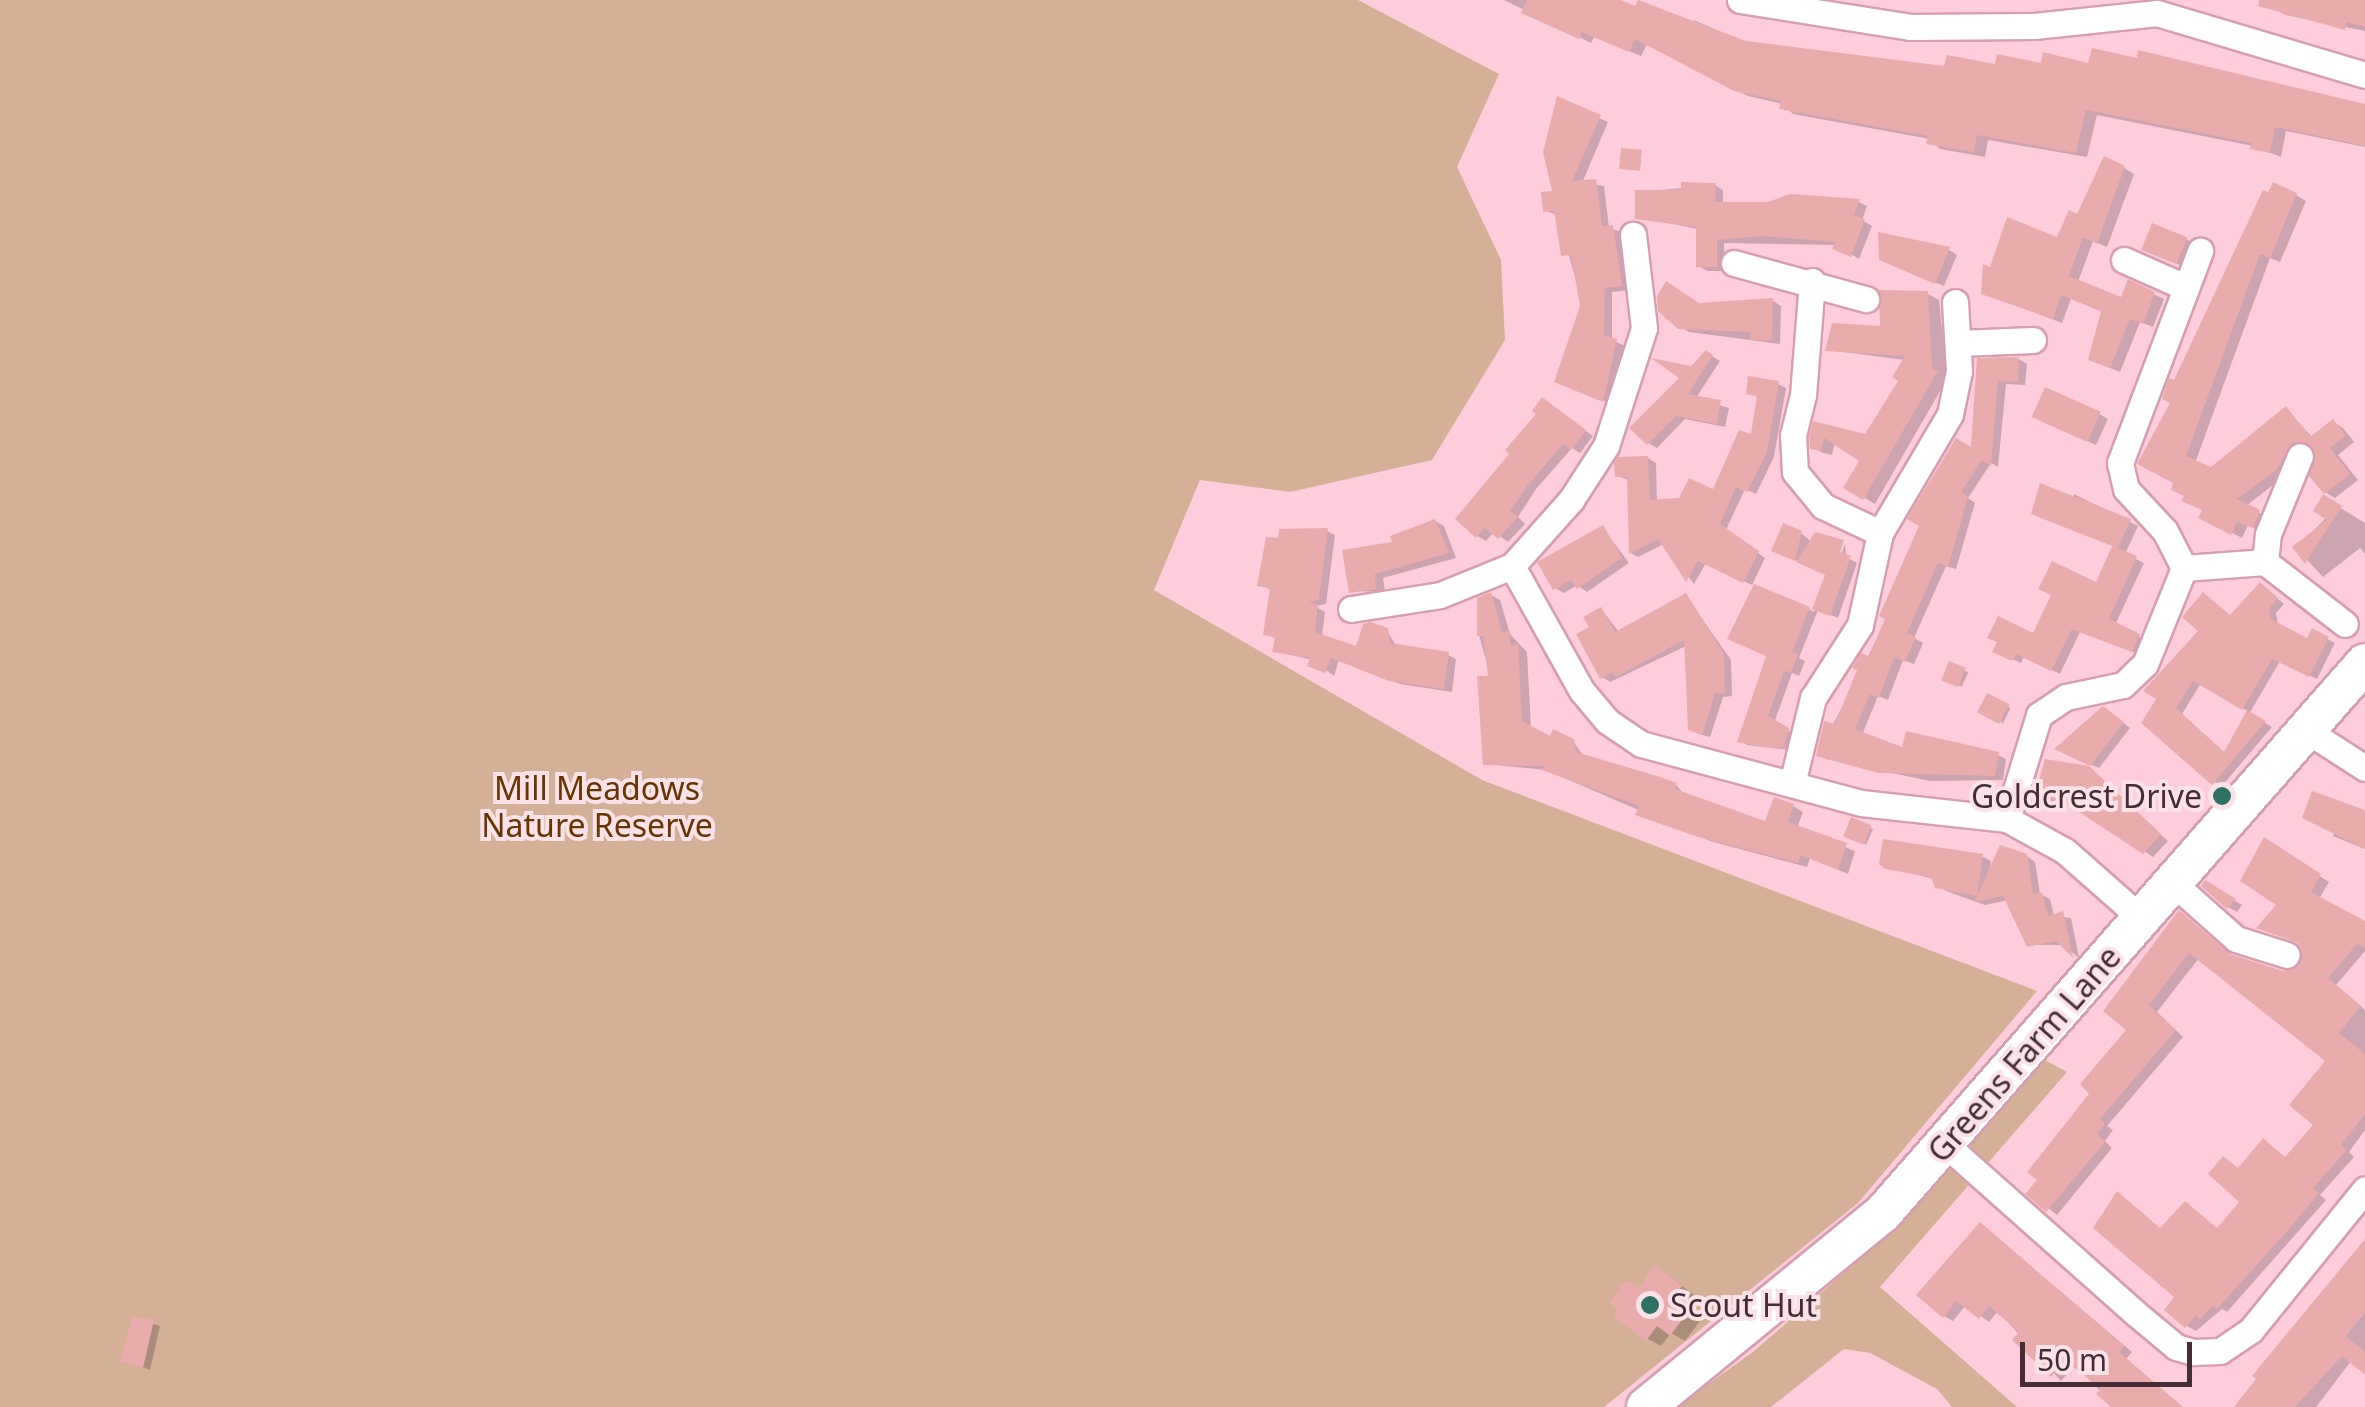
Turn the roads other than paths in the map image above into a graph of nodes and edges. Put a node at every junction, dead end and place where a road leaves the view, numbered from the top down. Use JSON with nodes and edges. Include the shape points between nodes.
{"nodes":[{"id":1,"x":1740,"y":0,"type":"edge"},
{"id":2,"x":2160,"y":7,"type":"edge"},
{"id":3,"x":2365,"y":76,"type":"edge"},
{"id":4,"x":1632,"y":236,"type":"dead end"},
{"id":5,"x":2200,"y":251,"type":"dead end"},
{"id":6,"x":2124,"y":260,"type":"dead end"},
{"id":7,"x":1734,"y":263,"type":"dead end"},
{"id":8,"x":1812,"y":282,"type":"junction"},
{"id":9,"x":2185,"y":286,"type":"junction"},
{"id":10,"x":1866,"y":299,"type":"dead end"},
{"id":11,"x":1955,"y":302,"type":"dead end"},
{"id":12,"x":2033,"y":340,"type":"dead end"},
{"id":13,"x":1958,"y":344,"type":"junction"},
{"id":14,"x":2300,"y":456,"type":"dead end"},
{"id":15,"x":1880,"y":532,"type":"junction"},
{"id":16,"x":2265,"y":562,"type":"junction"},
{"id":17,"x":1512,"y":566,"type":"junction"},
{"id":18,"x":2184,"y":568,"type":"junction"},
{"id":19,"x":1351,"y":610,"type":"dead end"},
{"id":20,"x":2344,"y":624,"type":"dead end"},
{"id":21,"x":2365,"y":663,"type":"edge"},
{"id":22,"x":2306,"y":730,"type":"junction"},
{"id":23,"x":2365,"y":768,"type":"edge"},
{"id":24,"x":1792,"y":784,"type":"junction"},
{"id":25,"x":2007,"y":819,"type":"junction"},
{"id":26,"x":2173,"y":884,"type":"junction"},
{"id":27,"x":2142,"y":920,"type":"junction"},
{"id":28,"x":2287,"y":956,"type":"dead end"},
{"id":29,"x":1946,"y":1145,"type":"junction"},
{"id":30,"x":2365,"y":1189,"type":"edge"},
{"id":31,"x":1646,"y":1407,"type":"edge"}],
"edges":[{"from":1,"to":2,"type":"street","via":[[1910,27],[2034,26]]},
{"from":2,"to":3,"type":"street"},
{"from":4,"to":17,"type":"street","via":[[1644,328],[1628,394],[1589,474]]},
{"from":5,"to":9,"type":"street"},
{"from":6,"to":9,"type":"street"},
{"from":7,"to":8,"type":"street"},
{"from":8,"to":10,"type":"street"},
{"from":8,"to":15,"type":"street","via":[[1793,435],[1795,472],[1823,506]]},
{"from":9,"to":18,"type":"street","via":[[2120,463],[2126,489],[2165,531]]},
{"from":11,"to":13,"type":"street"},
{"from":12,"to":13,"type":"street"},
{"from":13,"to":15,"type":"street","via":[[1950,414]]},
{"from":14,"to":16,"type":"street","via":[[2268,534]]},
{"from":15,"to":24,"type":"street","via":[[1860,625],[1812,698]]},
{"from":16,"to":18,"type":"street"},
{"from":16,"to":20,"type":"street"},
{"from":17,"to":19,"type":"street","via":[[1440,595]]},
{"from":17,"to":24,"type":"street","via":[[1582,691],[1607,721],[1641,744]]},
{"from":18,"to":25,"type":"street","via":[[2146,664],[2123,685],[2066,697],[2039,715]]},
{"from":21,"to":22,"type":"street","name":"Greens Farm Lane"},
{"from":22,"to":23,"type":"street"},
{"from":22,"to":26,"type":"street","name":"Greens Farm Lane"},
{"from":24,"to":25,"type":"street","via":[[1908,811]]},
{"from":25,"to":27,"type":"street","via":[[2065,850]]},
{"from":26,"to":27,"type":"street","name":"Greens Farm Lane"},
{"from":26,"to":28,"type":"street","via":[[2236,940]]},
{"from":27,"to":29,"type":"street","name":"Greens Farm Lane"},
{"from":29,"to":30,"type":"street","via":[[2134,1312],[2176,1347],[2194,1352],[2220,1352],[2251,1330]]},
{"from":29,"to":31,"type":"street","name":"Greens Farm Lane","via":[[1883,1213]]}]}
